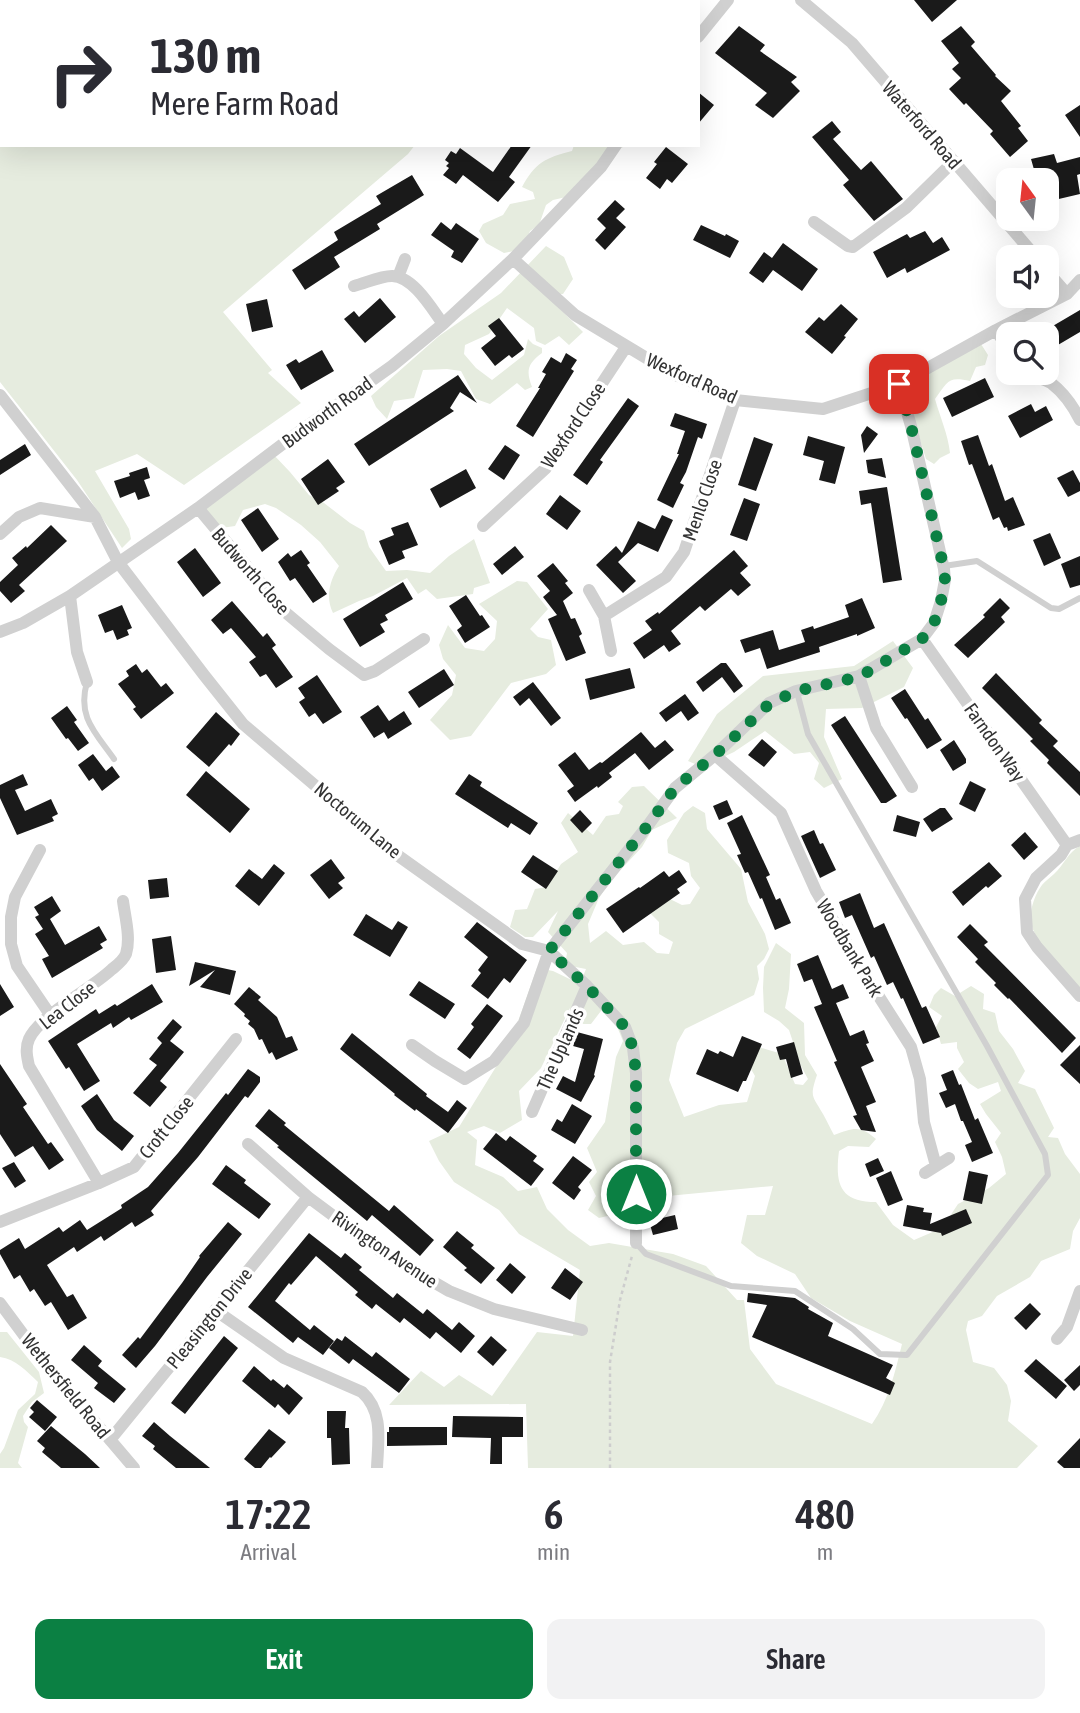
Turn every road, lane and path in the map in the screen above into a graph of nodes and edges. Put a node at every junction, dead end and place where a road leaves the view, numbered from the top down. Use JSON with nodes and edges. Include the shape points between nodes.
{"nodes":[{"id":1,"x":727,"y":0,"type":"edge"},
{"id":2,"x":801,"y":0,"type":"edge"},
{"id":3,"x":700,"y":34,"type":"edge"},
{"id":4,"x":615,"y":147,"type":"edge"},
{"id":5,"x":954,"y":161,"type":"junction"},
{"id":6,"x":814,"y":222,"type":"dead end"},
{"id":7,"x":1025,"y":245,"type":"edge"},
{"id":8,"x":405,"y":259,"type":"dead end"},
{"id":9,"x":513,"y":259,"type":"junction"},
{"id":10,"x":398,"y":277,"type":"junction"},
{"id":11,"x":1080,"y":279,"type":"edge"},
{"id":12,"x":1059,"y":285,"type":"edge"},
{"id":13,"x":354,"y":286,"type":"dead end"},
{"id":14,"x":1067,"y":294,"type":"junction"},
{"id":15,"x":1012,"y":322,"type":"edge"},
{"id":16,"x":443,"y":324,"type":"junction"},
{"id":17,"x":996,"y":330,"type":"edge"},
{"id":18,"x":626,"y":347,"type":"junction"},
{"id":19,"x":899,"y":384,"type":"junction"},
{"id":20,"x":1052,"y":385,"type":"edge"},
{"id":21,"x":0,"y":395,"type":"edge"},
{"id":22,"x":735,"y":400,"type":"junction"},
{"id":23,"x":1080,"y":421,"type":"edge"},
{"id":24,"x":198,"y":508,"type":"junction"},
{"id":25,"x":95,"y":517,"type":"junction"},
{"id":26,"x":483,"y":526,"type":"dead end"},
{"id":27,"x":0,"y":534,"type":"edge"},
{"id":28,"x":118,"y":562,"type":"junction"},
{"id":29,"x":944,"y":566,"type":"junction"},
{"id":30,"x":589,"y":590,"type":"dead end"},
{"id":31,"x":70,"y":596,"type":"junction"},
{"id":32,"x":1080,"y":598,"type":"edge"},
{"id":33,"x":604,"y":616,"type":"junction"},
{"id":34,"x":0,"y":632,"type":"edge"},
{"id":35,"x":424,"y":639,"type":"dead end"},
{"id":36,"x":922,"y":639,"type":"junction"},
{"id":37,"x":611,"y":651,"type":"dead end"},
{"id":38,"x":859,"y":677,"type":"junction"},
{"id":39,"x":87,"y":682,"type":"joint"},
{"id":40,"x":796,"y":691,"type":"junction"},
{"id":41,"x":715,"y":755,"type":"junction"},
{"id":42,"x":114,"y":759,"type":"dead end"},
{"id":43,"x":912,"y":787,"type":"dead end"},
{"id":44,"x":1074,"y":842,"type":"edge"},
{"id":45,"x":40,"y":850,"type":"dead end"},
{"id":46,"x":123,"y":901,"type":"dead end"},
{"id":47,"x":549,"y":951,"type":"junction"},
{"id":48,"x":587,"y":986,"type":"junction"},
{"id":49,"x":1080,"y":996,"type":"edge"},
{"id":50,"x":51,"y":1016,"type":"junction"},
{"id":51,"x":236,"y":1039,"type":"dead end"},
{"id":52,"x":412,"y":1045,"type":"dead end"},
{"id":53,"x":532,"y":1112,"type":"dead end"},
{"id":54,"x":248,"y":1143,"type":"dead end"},
{"id":55,"x":949,"y":1158,"type":"dead end"},
{"id":56,"x":99,"y":1183,"type":"junction"},
{"id":57,"x":308,"y":1196,"type":"junction"},
{"id":58,"x":0,"y":1222,"type":"edge"},
{"id":59,"x":636,"y":1243,"type":"junction"},
{"id":60,"x":1080,"y":1291,"type":"edge"},
{"id":61,"x":1,"y":1309,"type":"edge"},
{"id":62,"x":215,"y":1310,"type":"junction"},
{"id":63,"x":582,"y":1329,"type":"dead end"},
{"id":64,"x":1057,"y":1339,"type":"dead end"},
{"id":65,"x":110,"y":1440,"type":"junction"},
{"id":66,"x":134,"y":1468,"type":"edge"},
{"id":67,"x":377,"y":1468,"type":"edge"},
{"id":68,"x":610,"y":1468,"type":"edge"}],
"edges":[{"from":1,"to":3,"type":"street"},
{"from":2,"to":5,"type":"street","name":"Waterford Road","via":[[852,43]]},
{"from":4,"to":9,"type":"street","name":"Budworth Road"},
{"from":5,"to":6,"type":"street","via":[[906,208],[853,247]]},
{"from":5,"to":7,"type":"street","name":"Waterford Road"},
{"from":8,"to":10,"type":"street"},
{"from":9,"to":16,"type":"street","name":"Budworth Road"},
{"from":9,"to":18,"type":"street","name":"Wexford Road","via":[[575,315]]},
{"from":10,"to":13,"type":"street"},
{"from":10,"to":16,"type":"street","via":[[416,288]]},
{"from":11,"to":14,"type":"street","name":"Wexford Road"},
{"from":12,"to":14,"type":"street"},
{"from":14,"to":15,"type":"street","name":"Wexford Road"},
{"from":16,"to":24,"type":"street","name":"Budworth Road"},
{"from":17,"to":19,"type":"street","name":"Wexford Road"},
{"from":18,"to":22,"type":"street","name":"Wexford Road","via":[[673,374]]},
{"from":18,"to":26,"type":"street","name":"Wexford Close","via":[[546,468]]},
{"from":19,"to":22,"type":"street","name":"Wexford Road","via":[[824,409]]},
{"from":19,"to":29,"type":"street"},
{"from":20,"to":23,"type":"street","via":[[1072,403]]},
{"from":21,"to":25,"type":"street","name":"Noctorum Lane"},
{"from":22,"to":33,"type":"street","name":"Menlo Close","via":[[684,552],[666,577]]},
{"from":24,"to":28,"type":"street","name":"Budworth Road"},
{"from":24,"to":35,"type":"street","name":"Budworth Close","via":[[285,612],[364,674]]},
{"from":25,"to":27,"type":"street","via":[[40,508],[19,517]]},
{"from":25,"to":28,"type":"street","name":"Noctorum Lane"},
{"from":28,"to":31,"type":"street","name":"Budworth Road"},
{"from":28,"to":47,"type":"street","name":"Noctorum Lane","via":[[243,724],[393,852],[522,944]]},
{"from":29,"to":32,"type":"lane","via":[[977,561],[1051,608],[1059,609]]},
{"from":29,"to":36,"type":"street","via":[[941,601],[934,623]]},
{"from":30,"to":33,"type":"street"},
{"from":31,"to":34,"type":"street","name":"Budworth Road"},
{"from":31,"to":39,"type":"street","via":[[77,652]]},
{"from":33,"to":37,"type":"street"},
{"from":36,"to":38,"type":"street"},
{"from":36,"to":44,"type":"street","name":"Farndon Way"},
{"from":38,"to":40,"type":"street"},
{"from":38,"to":43,"type":"street","via":[[876,729]]},
{"from":39,"to":42,"type":"lane","via":[[86,717]]},
{"from":40,"to":41,"type":"street","via":[[769,704]]},
{"from":40,"to":59,"type":"lane","via":[[808,734],[987,1046],[1045,1154],[1048,1175],[907,1355],[880,1354],[853,1329],[795,1291],[731,1286],[646,1254]]},
{"from":41,"to":47,"type":"street","via":[[675,788]]},
{"from":41,"to":55,"type":"street","name":"Woodbank Park","via":[[781,813],[816,891],[911,1046],[920,1079],[931,1169]]},
{"from":44,"to":49,"type":"street","name":"Farndon Way","via":[[1035,878],[1025,900],[1027,932]]},
{"from":45,"to":50,"type":"street","via":[[15,897],[11,944],[17,966]]},
{"from":46,"to":50,"type":"street","name":"Lea Close","via":[[128,945],[124,958]]},
{"from":47,"to":48,"type":"street","name":"Noctorum Lane"},
{"from":47,"to":52,"type":"street","via":[[524,1023],[494,1060],[465,1079]]},
{"from":48,"to":53,"type":"street","name":"The Uplands"},
{"from":48,"to":59,"type":"street","name":"Noctorum Lane","via":[[625,1027],[633,1048]]},
{"from":50,"to":56,"type":"street","name":"Lea Close","via":[[28,1041],[29,1066]]},
{"from":51,"to":56,"type":"street","name":"Croft Close","via":[[134,1167]]},
{"from":54,"to":57,"type":"street","name":"Rivington Avenue"},
{"from":56,"to":58,"type":"street","name":"Croft Close"},
{"from":57,"to":62,"type":"street","name":"Pleasington Drive"},
{"from":57,"to":63,"type":"street","name":"Rivington Avenue","via":[[382,1252],[449,1292],[494,1309]]},
{"from":59,"to":68,"type":"path","via":[[610,1362]]},
{"from":60,"to":64,"type":"street","via":[[1067,1327]]},
{"from":61,"to":65,"type":"street","name":"Wethersfield Road"},
{"from":62,"to":65,"type":"street","name":"Pleasington Drive"},
{"from":62,"to":67,"type":"street","via":[[284,1358],[362,1392],[378,1421]]},
{"from":65,"to":66,"type":"street","name":"Wethersfield Road"}]}
